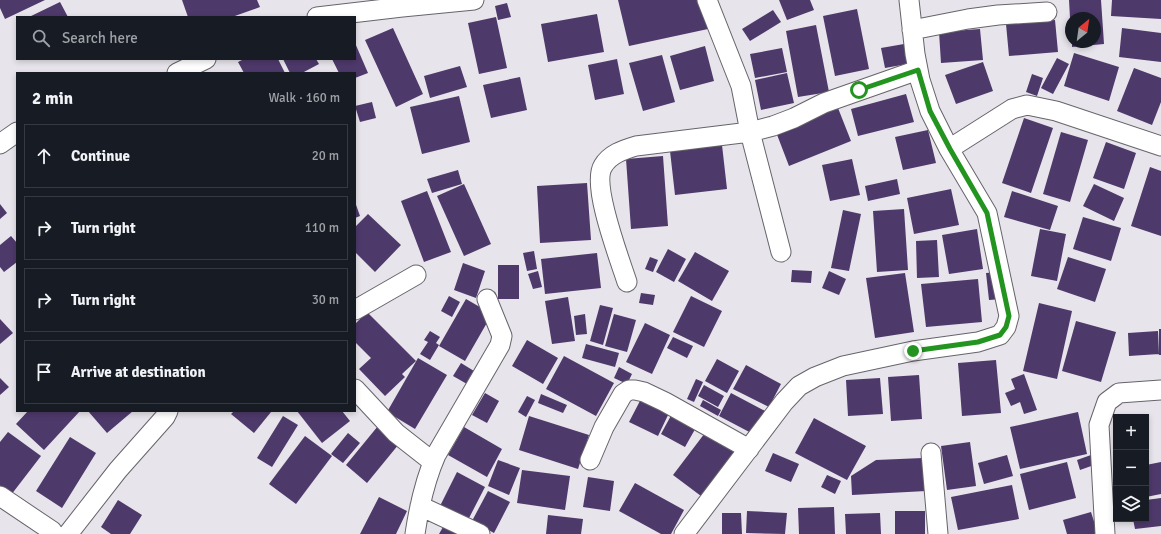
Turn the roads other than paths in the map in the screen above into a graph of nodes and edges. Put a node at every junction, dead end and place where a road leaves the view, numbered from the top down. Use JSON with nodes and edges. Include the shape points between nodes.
{"nodes":[{"id":1,"x":474,"y":0,"type":"edge"},
{"id":2,"x":708,"y":0,"type":"edge"},
{"id":3,"x":909,"y":0,"type":"edge"},
{"id":4,"x":1047,"y":12,"type":"dead end"},
{"id":5,"x":326,"y":16,"type":"edge"},
{"id":6,"x":912,"y":30,"type":"junction"},
{"id":7,"x":204,"y":60,"type":"edge"},
{"id":8,"x":918,"y":70,"type":"junction"},
{"id":9,"x":179,"y":72,"type":"edge"},
{"id":10,"x":750,"y":132,"type":"junction"},
{"id":11,"x":16,"y":133,"type":"edge"},
{"id":12,"x":0,"y":144,"type":"edge"},
{"id":13,"x":1161,"y":146,"type":"edge"},
{"id":14,"x":950,"y":149,"type":"junction"},
{"id":15,"x":781,"y":252,"type":"dead end"},
{"id":16,"x":416,"y":275,"type":"dead end"},
{"id":17,"x":627,"y":282,"type":"dead end"},
{"id":18,"x":487,"y":299,"type":"dead end"},
{"id":19,"x":356,"y":309,"type":"edge"},
{"id":20,"x":356,"y":390,"type":"edge"},
{"id":21,"x":1161,"y":390,"type":"edge"},
{"id":22,"x":168,"y":412,"type":"edge"},
{"id":23,"x":749,"y":449,"type":"junction"},
{"id":24,"x":931,"y":453,"type":"dead end"},
{"id":25,"x":590,"y":460,"type":"dead end"},
{"id":26,"x":433,"y":462,"type":"junction"},
{"id":27,"x":0,"y":496,"type":"edge"},
{"id":28,"x":420,"y":506,"type":"junction"},
{"id":29,"x":54,"y":534,"type":"edge"},
{"id":30,"x":68,"y":534,"type":"edge"},
{"id":31,"x":415,"y":534,"type":"edge"},
{"id":32,"x":480,"y":534,"type":"edge"},
{"id":33,"x":684,"y":534,"type":"edge"},
{"id":34,"x":938,"y":534,"type":"edge"},
{"id":35,"x":1105,"y":534,"type":"edge"}],
"edges":[{"from":1,"to":5,"type":"street"},
{"from":2,"to":10,"type":"street","via":[[741,86]]},
{"from":3,"to":6,"type":"street"},
{"from":4,"to":6,"type":"street","via":[[968,19]]},
{"from":6,"to":8,"type":"street"},
{"from":7,"to":9,"type":"street"},
{"from":8,"to":10,"type":"street","via":[[824,103],[774,126]]},
{"from":8,"to":14,"type":"street","via":[[930,111]]},
{"from":10,"to":15,"type":"street"},
{"from":10,"to":17,"type":"street","via":[[636,146],[620,151],[602,166],[599,175],[601,200]]},
{"from":11,"to":12,"type":"street"},
{"from":13,"to":14,"type":"street","via":[[1056,111],[1027,105],[1012,109]]},
{"from":14,"to":23,"type":"street","via":[[987,213],[1009,316],[1006,327],[1000,335],[978,342],[905,352],[843,366],[816,377],[799,386],[784,402]]},
{"from":16,"to":19,"type":"street"},
{"from":18,"to":26,"type":"street","via":[[502,336],[500,345]]},
{"from":20,"to":26,"type":"street","via":[[396,433]]},
{"from":21,"to":35,"type":"street","via":[[1119,392],[1107,402],[1099,425]]},
{"from":22,"to":30,"type":"street"},
{"from":23,"to":25,"type":"street","via":[[665,402],[644,392],[629,390],[623,394],[604,427]]},
{"from":23,"to":33,"type":"street"},
{"from":24,"to":34,"type":"street"},
{"from":26,"to":28,"type":"street"},
{"from":27,"to":29,"type":"street"},
{"from":28,"to":31,"type":"street"},
{"from":28,"to":32,"type":"street"}]}
